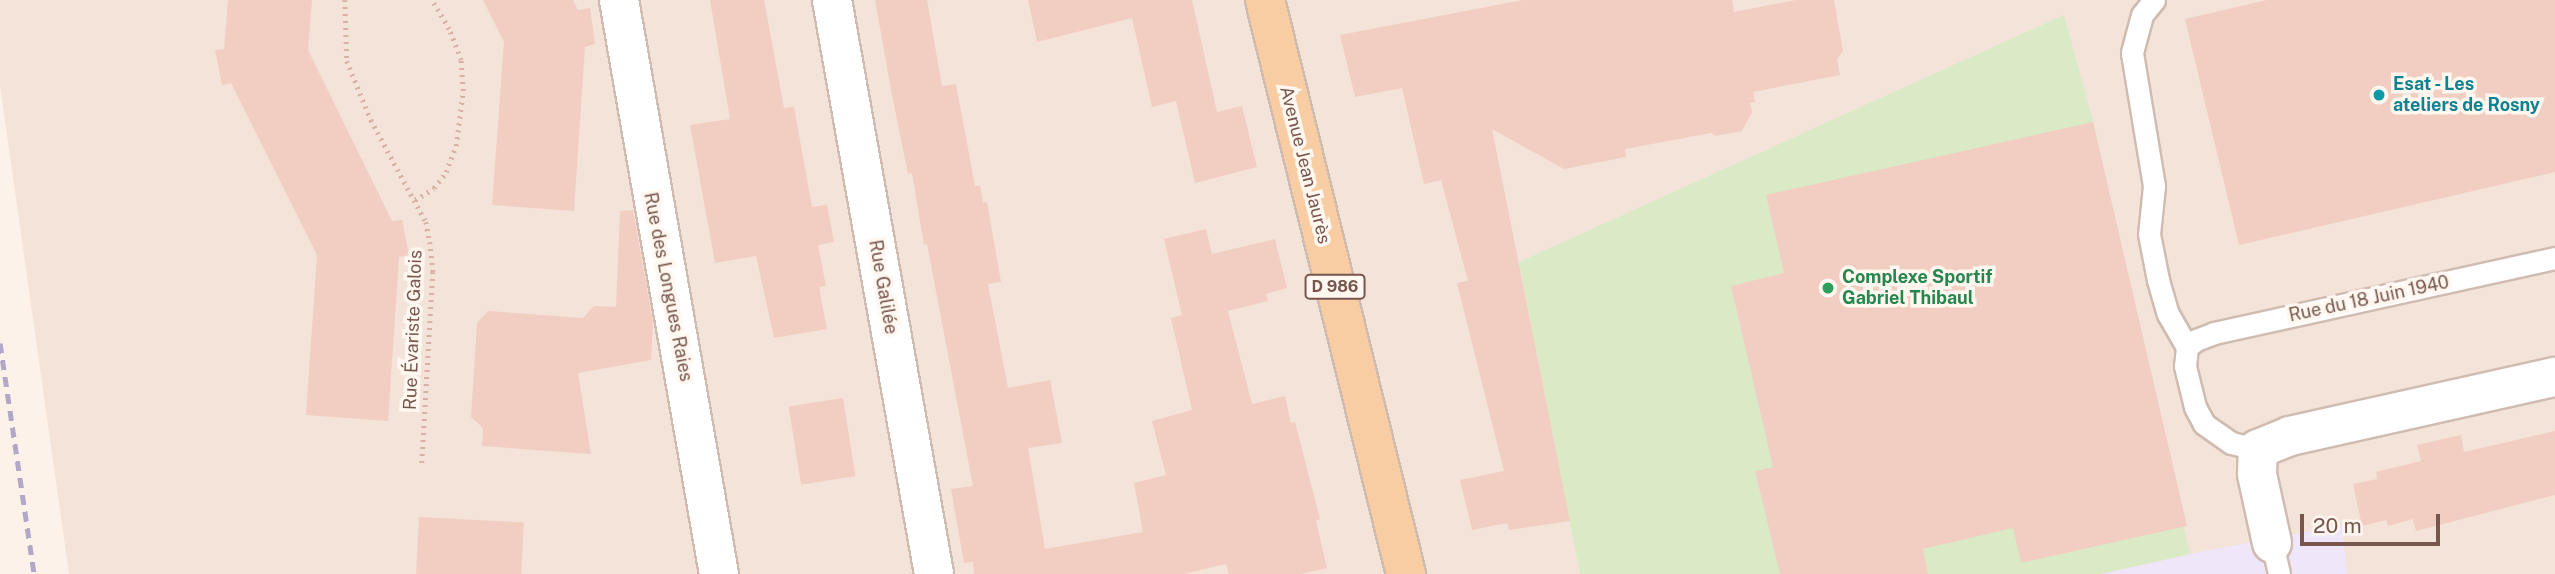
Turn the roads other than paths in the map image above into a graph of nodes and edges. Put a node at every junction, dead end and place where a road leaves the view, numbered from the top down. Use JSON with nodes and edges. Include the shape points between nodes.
{"nodes":[{"id":1,"x":619,"y":0,"type":"edge"},
{"id":2,"x":832,"y":0,"type":"edge"},
{"id":3,"x":1265,"y":0,"type":"edge"},
{"id":4,"x":2154,"y":0,"type":"edge"},
{"id":5,"x":2555,"y":258,"type":"edge"},
{"id":6,"x":2187,"y":348,"type":"junction"},
{"id":7,"x":2555,"y":377,"type":"edge"},
{"id":8,"x":2258,"y":449,"type":"junction"},
{"id":9,"x":2276,"y":559,"type":"edge"},
{"id":10,"x":719,"y":574,"type":"edge"},
{"id":11,"x":934,"y":574,"type":"edge"},
{"id":12,"x":1406,"y":574,"type":"edge"}],
"edges":[{"from":1,"to":10,"type":"street","name":"Rue des Longues Raies"},
{"from":2,"to":11,"type":"street","name":"Rue Galilée"},
{"from":3,"to":12,"type":"main road","name":"Avenue Jean Jaurès","number":"D 986"},
{"from":4,"to":6,"type":"lane","via":[[2142,15],[2132,53],[2154,186],[2149,234],[2168,314]]},
{"from":5,"to":6,"type":"lane","name":"Rue du 18 Juin 1940","via":[[2214,333]]},
{"from":6,"to":8,"type":"lane","via":[[2185,366],[2204,424],[2231,443]]},
{"from":7,"to":8,"type":"street","via":[[2290,436]]},
{"from":8,"to":9,"type":"street","via":[[2257,474]]}]}
